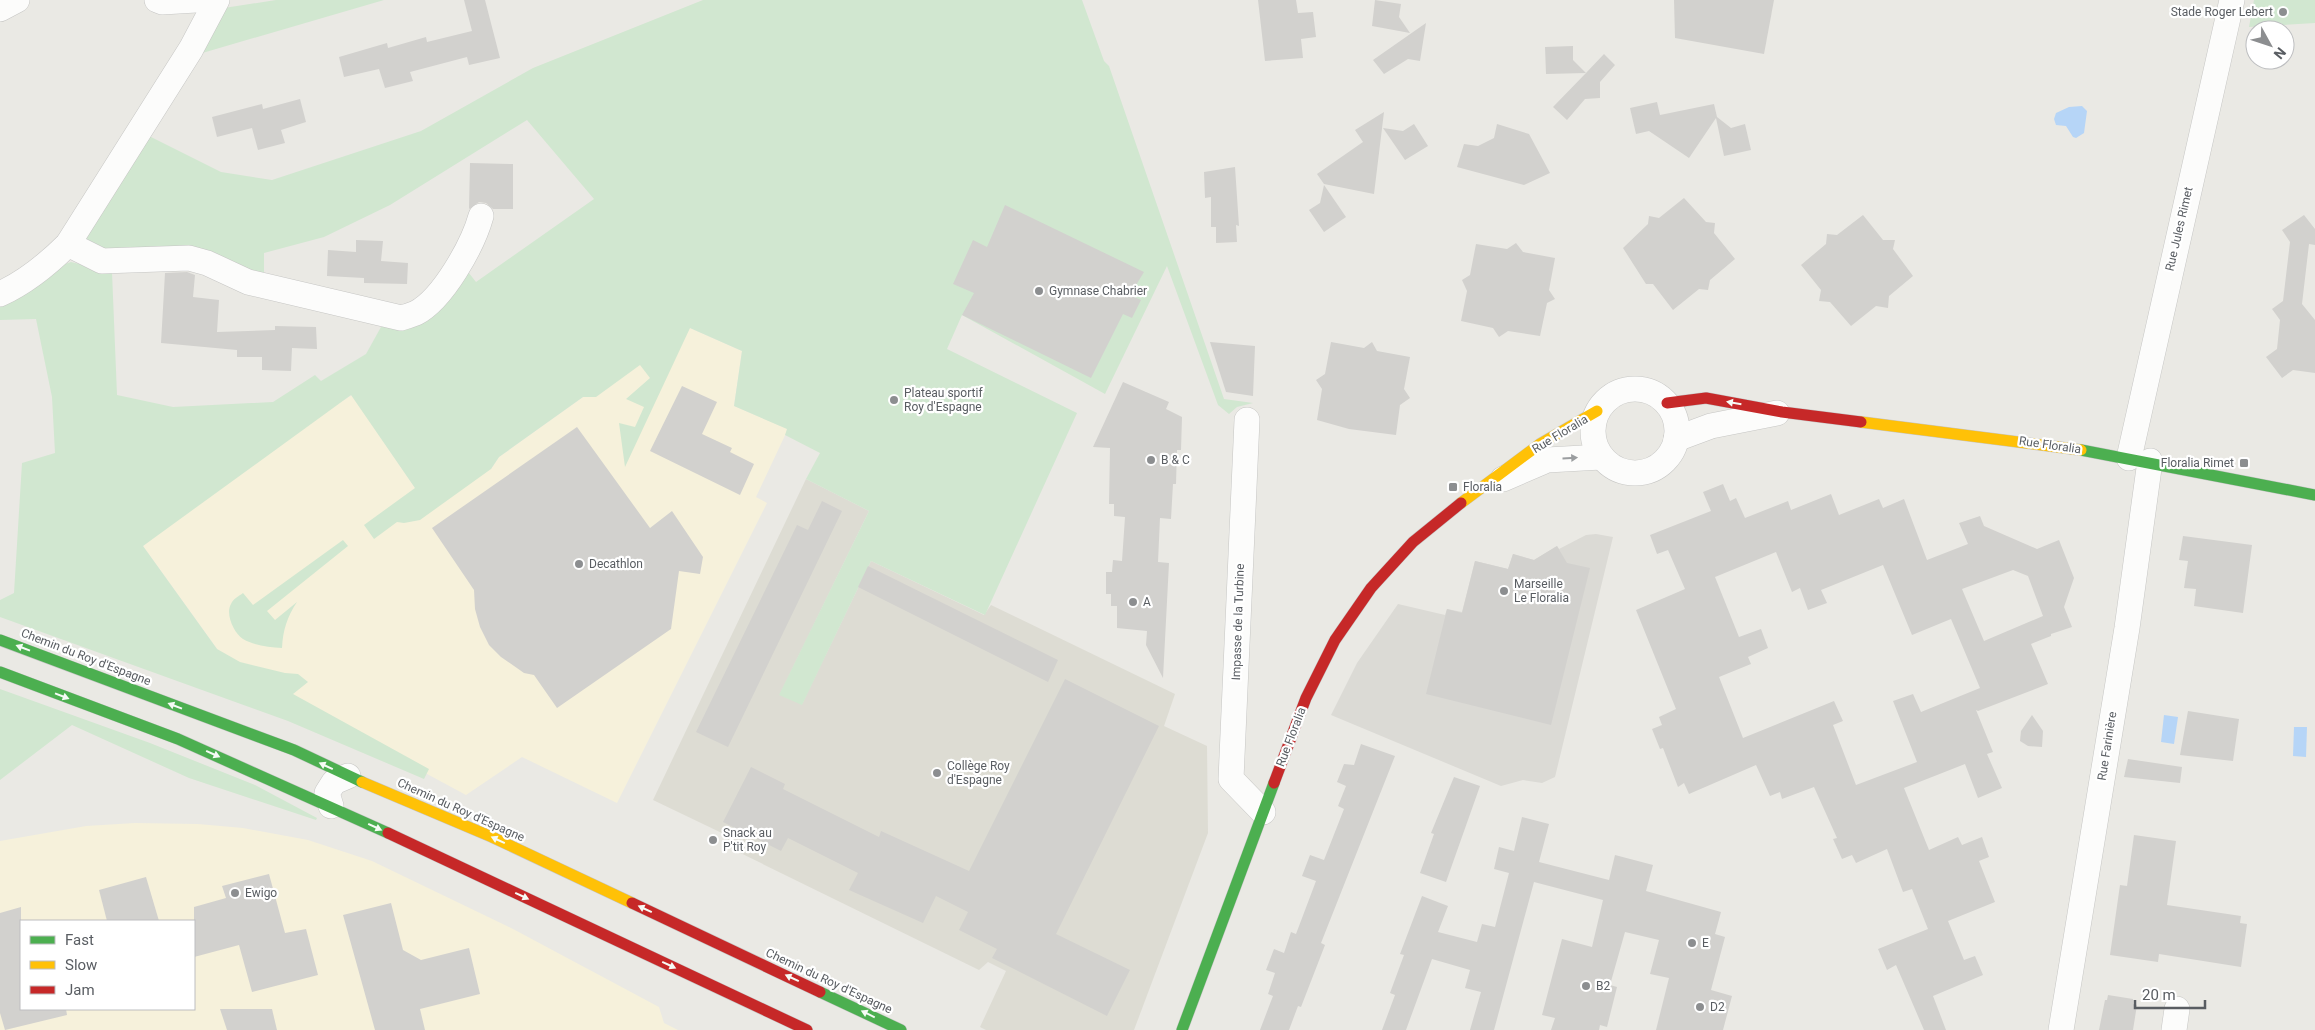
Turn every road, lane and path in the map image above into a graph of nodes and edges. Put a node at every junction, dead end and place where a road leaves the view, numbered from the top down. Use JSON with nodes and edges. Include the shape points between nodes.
{"nodes":[{"id":1,"x":17,"y":0,"type":"edge"},
{"id":2,"x":157,"y":0,"type":"edge"},
{"id":3,"x":196,"y":0,"type":"edge"},
{"id":4,"x":217,"y":0,"type":"edge"},
{"id":5,"x":2232,"y":0,"type":"edge"},
{"id":6,"x":0,"y":9,"type":"edge"},
{"id":7,"x":481,"y":216,"type":"dead end"},
{"id":8,"x":68,"y":244,"type":"junction"},
{"id":9,"x":0,"y":294,"type":"edge"},
{"id":10,"x":1667,"y":403,"type":"junction"},
{"id":11,"x":1597,"y":412,"type":"junction"},
{"id":12,"x":1782,"y":412,"type":"junction"},
{"id":13,"x":1246,"y":420,"type":"dead end"},
{"id":14,"x":1676,"y":439,"type":"junction"},
{"id":15,"x":1601,"y":457,"type":"junction"},
{"id":16,"x":2139,"y":460,"type":"junction"},
{"id":17,"x":1475,"y":491,"type":"junction"},
{"id":18,"x":2315,"y":495,"type":"edge"},
{"id":19,"x":0,"y":640,"type":"edge"},
{"id":20,"x":0,"y":672,"type":"edge"},
{"id":21,"x":348,"y":776,"type":"junction"},
{"id":22,"x":331,"y":806,"type":"junction"},
{"id":23,"x":1263,"y":812,"type":"junction"},
{"id":24,"x":807,"y":1030,"type":"edge"},
{"id":25,"x":901,"y":1030,"type":"edge"},
{"id":26,"x":1182,"y":1030,"type":"edge"},
{"id":27,"x":2061,"y":1030,"type":"edge"}],
"edges":[{"from":1,"to":6,"type":"street"},
{"from":2,"to":3,"type":"street"},
{"from":4,"to":8,"type":"street","via":[[186,57]]},
{"from":5,"to":16,"type":"street","name":"Rue Jules Rimet"},
{"from":7,"to":8,"type":"street","via":[[476,233],[445,285],[416,313],[400,318],[248,282],[189,258],[102,261]]},
{"from":8,"to":9,"type":"street","via":[[19,286]]},
{"from":10,"to":11,"type":"street","via":[[1656,394],[1628,389],[1610,397]]},
{"from":12,"to":10,"type":"street","name":"Rue Floralia","one_way":true,"via":[[1706,398]]},
{"from":10,"to":14,"type":"street","via":[[1677,426]]},
{"from":11,"to":15,"type":"street","via":[[1593,435]]},
{"from":11,"to":17,"type":"street","name":"Rue Floralia","via":[[1540,444]]},
{"from":12,"to":14,"type":"street","name":"Rue Floralia","via":[[1711,426]]},
{"from":12,"to":16,"type":"street","name":"Rue Floralia","via":[[2086,450]]},
{"from":13,"to":23,"type":"street","name":"Impasse de la Turbine","via":[[1231,778]]},
{"from":14,"to":15,"type":"street","via":[[1660,465],[1647,471],[1619,470]]},
{"from":17,"to":15,"type":"street","name":"Rue Floralia","one_way":true,"via":[[1547,460]]},
{"from":16,"to":18,"type":"street","name":"Rue Floralia"},
{"from":16,"to":27,"type":"street","name":"Rue Farinière","via":[[2127,628]]},
{"from":17,"to":23,"type":"street","name":"Rue Floralia","via":[[1402,553],[1371,588],[1336,640],[1306,698]]},
{"from":21,"to":19,"type":"street","name":"Chemin du Roy d'Espagne","one_way":true,"via":[[294,750]]},
{"from":20,"to":22,"type":"street","one_way":true,"via":[[178,739]]},
{"from":21,"to":22,"type":"street","via":[[334,782],[327,793]]},
{"from":25,"to":21,"type":"street","name":"Chemin du Roy d'Espagne","one_way":true,"via":[[492,837]]},
{"from":22,"to":24,"type":"street","one_way":true},
{"from":23,"to":26,"type":"street","name":"Rue Floralia"}]}
